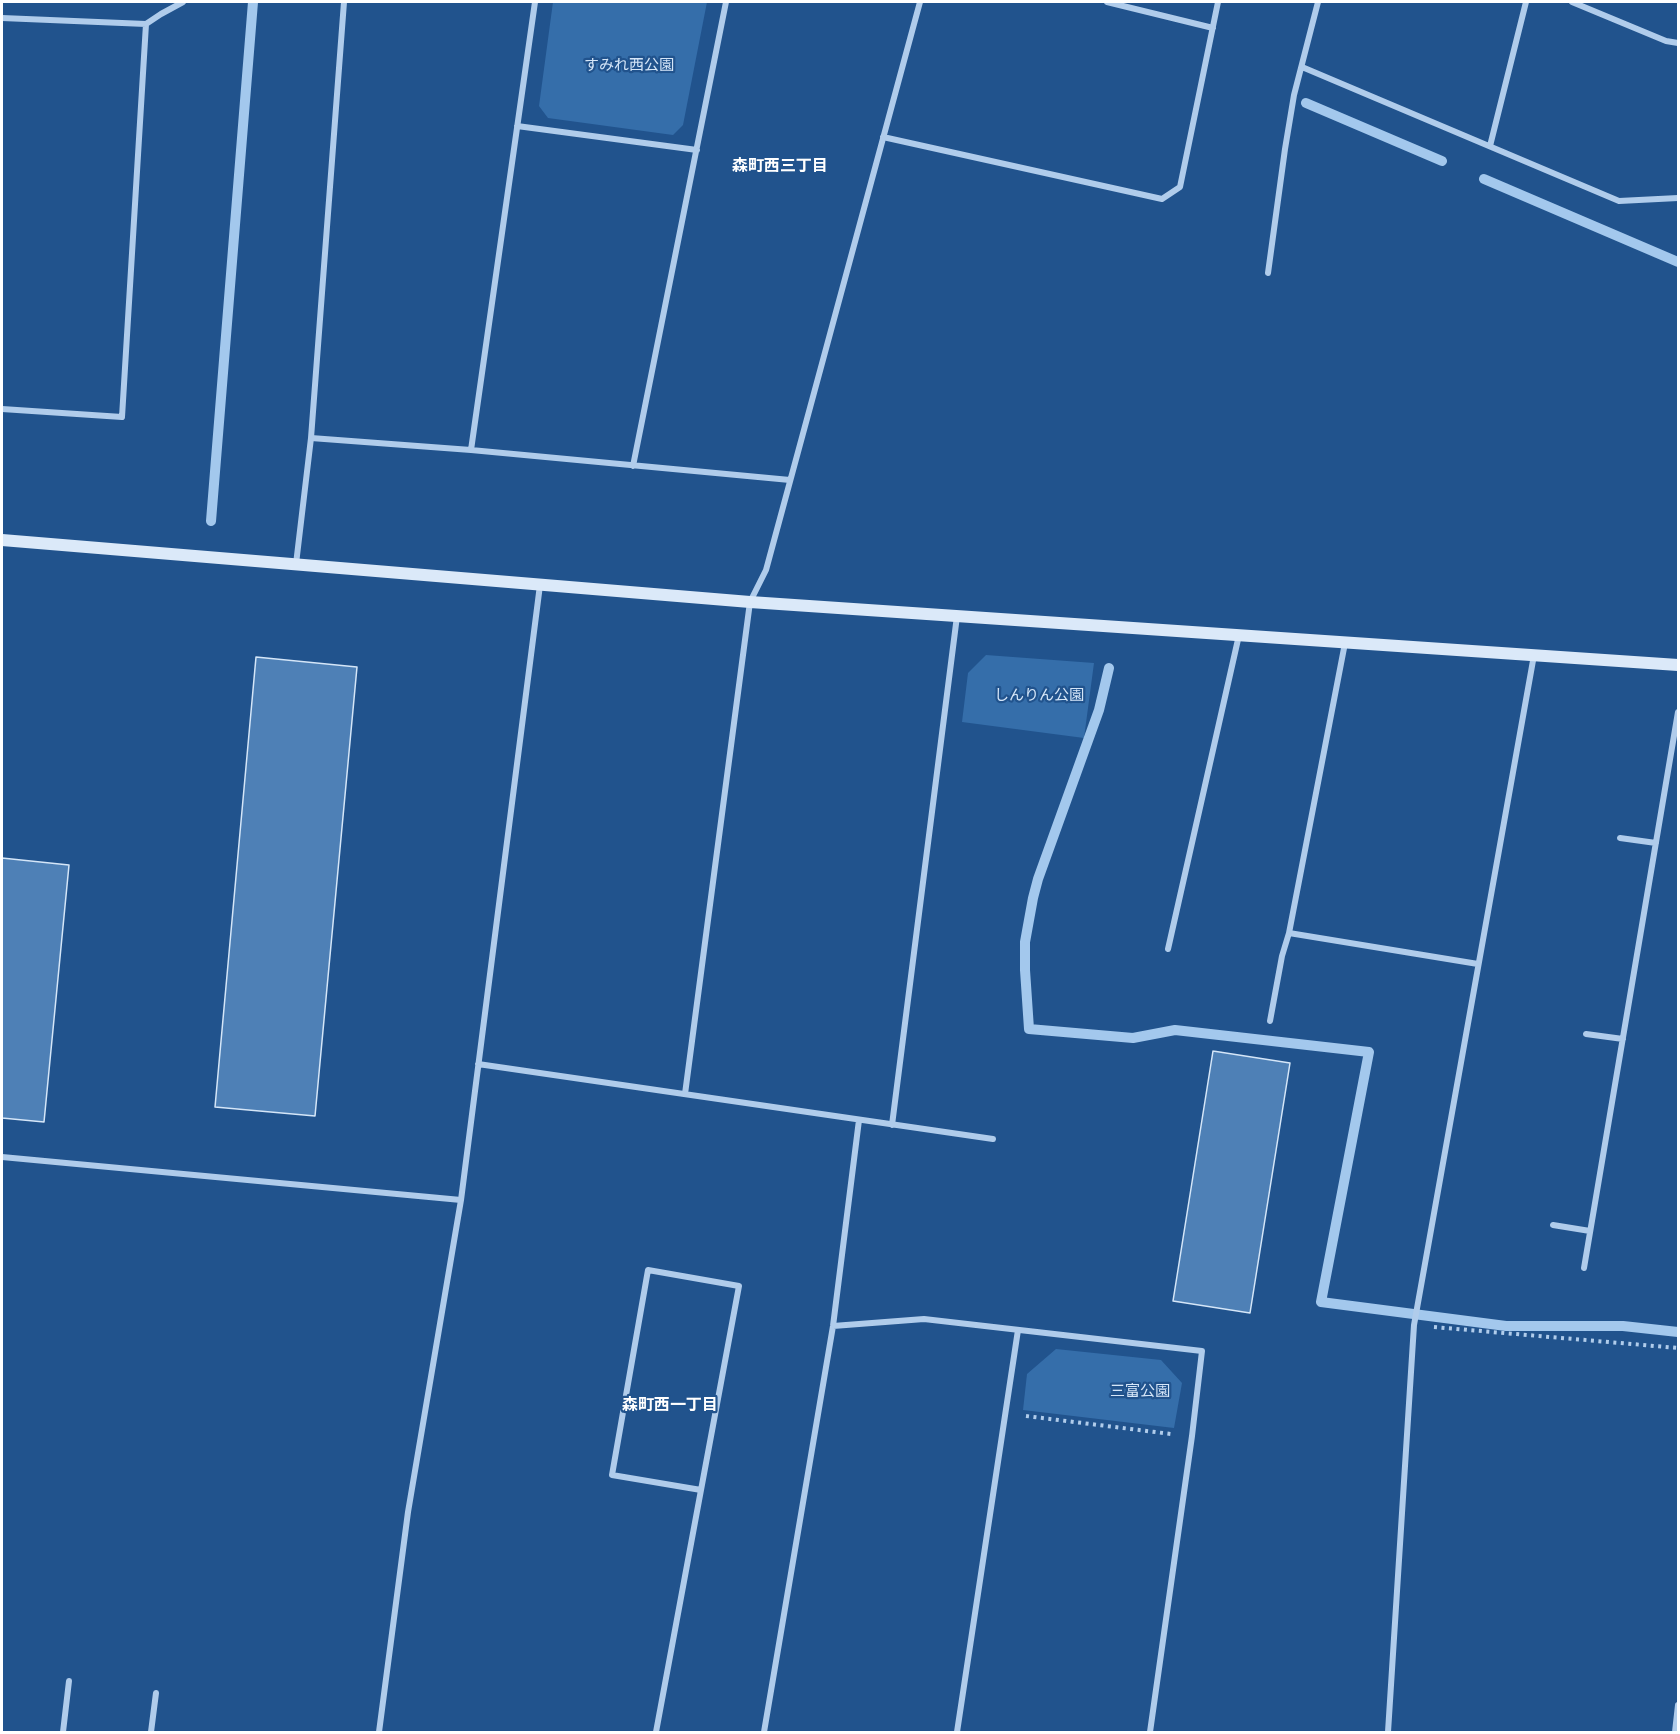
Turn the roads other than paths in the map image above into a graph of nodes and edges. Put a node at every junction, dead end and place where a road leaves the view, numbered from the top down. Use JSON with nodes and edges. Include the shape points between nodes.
{"nodes":[{"id":1,"x":183,"y":2,"type":"edge"},
{"id":2,"x":344,"y":2,"type":"edge"},
{"id":3,"x":535,"y":2,"type":"edge"},
{"id":4,"x":726,"y":2,"type":"edge"},
{"id":5,"x":920,"y":2,"type":"edge"},
{"id":6,"x":1107,"y":2,"type":"edge"},
{"id":7,"x":1218,"y":2,"type":"edge"},
{"id":8,"x":1318,"y":2,"type":"edge"},
{"id":9,"x":1526,"y":2,"type":"edge"},
{"id":10,"x":1572,"y":2,"type":"edge"},
{"id":11,"x":2,"y":18,"type":"edge"},
{"id":12,"x":146,"y":24,"type":"junction"},
{"id":13,"x":1213,"y":28,"type":"junction"},
{"id":14,"x":1678,"y":43,"type":"edge"},
{"id":15,"x":1302,"y":67,"type":"junction"},
{"id":16,"x":517,"y":126,"type":"junction"},
{"id":17,"x":883,"y":137,"type":"junction"},
{"id":18,"x":1490,"y":146,"type":"junction"},
{"id":19,"x":697,"y":150,"type":"junction"},
{"id":20,"x":1678,"y":198,"type":"edge"},
{"id":21,"x":1268,"y":273,"type":"dead end"},
{"id":22,"x":2,"y":409,"type":"edge"},
{"id":23,"x":311,"y":438,"type":"junction"},
{"id":24,"x":471,"y":450,"type":"junction"},
{"id":25,"x":633,"y":466,"type":"junction"},
{"id":26,"x":790,"y":480,"type":"junction"},
{"id":27,"x":2,"y":540,"type":"edge"},
{"id":28,"x":296,"y":564,"type":"junction"},
{"id":29,"x":540,"y":584,"type":"junction"},
{"id":30,"x":750,"y":602,"type":"junction"},
{"id":31,"x":957,"y":616,"type":"junction"},
{"id":32,"x":1239,"y":636,"type":"junction"},
{"id":33,"x":1345,"y":642,"type":"junction"},
{"id":34,"x":1534,"y":656,"type":"junction"},
{"id":35,"x":1678,"y":665,"type":"edge"},
{"id":36,"x":1678,"y":712,"type":"edge"},
{"id":37,"x":1620,"y":838,"type":"dead end"},
{"id":38,"x":1656,"y":843,"type":"junction"},
{"id":39,"x":1289,"y":933,"type":"junction"},
{"id":40,"x":1168,"y":949,"type":"dead end"},
{"id":41,"x":1478,"y":964,"type":"junction"},
{"id":42,"x":1270,"y":1021,"type":"dead end"},
{"id":43,"x":1586,"y":1034,"type":"dead end"},
{"id":44,"x":1623,"y":1039,"type":"junction"},
{"id":45,"x":478,"y":1064,"type":"junction"},
{"id":46,"x":685,"y":1094,"type":"junction"},
{"id":47,"x":859,"y":1120,"type":"junction"},
{"id":48,"x":892,"y":1125,"type":"junction"},
{"id":49,"x":993,"y":1139,"type":"dead end"},
{"id":50,"x":2,"y":1157,"type":"edge"},
{"id":51,"x":461,"y":1200,"type":"junction"},
{"id":52,"x":1553,"y":1225,"type":"dead end"},
{"id":53,"x":1590,"y":1231,"type":"junction"},
{"id":54,"x":1584,"y":1268,"type":"dead end"},
{"id":55,"x":833,"y":1326,"type":"junction"},
{"id":56,"x":1018,"y":1329,"type":"junction"},
{"id":57,"x":701,"y":1490,"type":"junction"},
{"id":58,"x":69,"y":1681,"type":"dead end"},
{"id":59,"x":156,"y":1693,"type":"dead end"},
{"id":60,"x":1678,"y":1705,"type":"edge"},
{"id":61,"x":63,"y":1732,"type":"edge"},
{"id":62,"x":151,"y":1732,"type":"edge"},
{"id":63,"x":379,"y":1732,"type":"edge"},
{"id":64,"x":656,"y":1732,"type":"edge"},
{"id":65,"x":764,"y":1732,"type":"edge"},
{"id":66,"x":957,"y":1732,"type":"edge"},
{"id":67,"x":1150,"y":1732,"type":"edge"},
{"id":68,"x":1388,"y":1732,"type":"edge"},
{"id":69,"x":1675,"y":1732,"type":"edge"}],
"edges":[{"from":1,"to":12,"type":"street"},
{"from":2,"to":23,"type":"street"},
{"from":3,"to":16,"type":"street"},
{"from":4,"to":19,"type":"street"},
{"from":5,"to":17,"type":"street"},
{"from":6,"to":13,"type":"street"},
{"from":7,"to":13,"type":"street"},
{"from":8,"to":15,"type":"street"},
{"from":9,"to":18,"type":"street"},
{"from":10,"to":14,"type":"street"},
{"from":11,"to":12,"type":"street"},
{"from":12,"to":22,"type":"street","via":[[122,417]]},
{"from":13,"to":17,"type":"street","via":[[1180,186],[1162,200]]},
{"from":15,"to":18,"type":"street"},
{"from":15,"to":21,"type":"street","via":[[1285,149]]},
{"from":16,"to":19,"type":"street"},
{"from":16,"to":24,"type":"street"},
{"from":17,"to":26,"type":"street"},
{"from":18,"to":20,"type":"street","via":[[1619,201]]},
{"from":19,"to":25,"type":"street"},
{"from":23,"to":24,"type":"street"},
{"from":23,"to":28,"type":"street"},
{"from":24,"to":25,"type":"street"},
{"from":25,"to":26,"type":"street"},
{"from":26,"to":30,"type":"street","via":[[766,570]]},
{"from":27,"to":28,"type":"street"},
{"from":28,"to":29,"type":"street"},
{"from":29,"to":30,"type":"street"},
{"from":29,"to":45,"type":"street"},
{"from":30,"to":31,"type":"street"},
{"from":30,"to":46,"type":"street"},
{"from":31,"to":32,"type":"street"},
{"from":31,"to":48,"type":"street"},
{"from":32,"to":33,"type":"street"},
{"from":32,"to":40,"type":"street"},
{"from":33,"to":34,"type":"street"},
{"from":33,"to":39,"type":"street"},
{"from":34,"to":35,"type":"street"},
{"from":34,"to":41,"type":"street"},
{"from":36,"to":38,"type":"street"},
{"from":37,"to":38,"type":"street"},
{"from":38,"to":44,"type":"street"},
{"from":39,"to":41,"type":"street"},
{"from":39,"to":42,"type":"street"},
{"from":41,"to":68,"type":"street","via":[[1414,1325]]},
{"from":43,"to":44,"type":"street"},
{"from":44,"to":53,"type":"street"},
{"from":45,"to":46,"type":"street"},
{"from":45,"to":51,"type":"street"},
{"from":46,"to":47,"type":"street"},
{"from":47,"to":48,"type":"street"},
{"from":47,"to":55,"type":"street"},
{"from":48,"to":49,"type":"street"},
{"from":50,"to":51,"type":"street"},
{"from":51,"to":63,"type":"street","via":[[408,1512]]},
{"from":52,"to":53,"type":"street"},
{"from":53,"to":54,"type":"street"},
{"from":55,"to":56,"type":"street","via":[[924,1319]]},
{"from":55,"to":65,"type":"street"},
{"from":56,"to":66,"type":"street"},
{"from":56,"to":67,"type":"street","via":[[1202,1351]]},
{"from":57,"to":57,"type":"street","via":[[738,1286],[648,1270],[612,1475]]},
{"from":57,"to":64,"type":"street"},
{"from":58,"to":61,"type":"street"},
{"from":59,"to":62,"type":"street"},
{"from":60,"to":69,"type":"street"}]}
